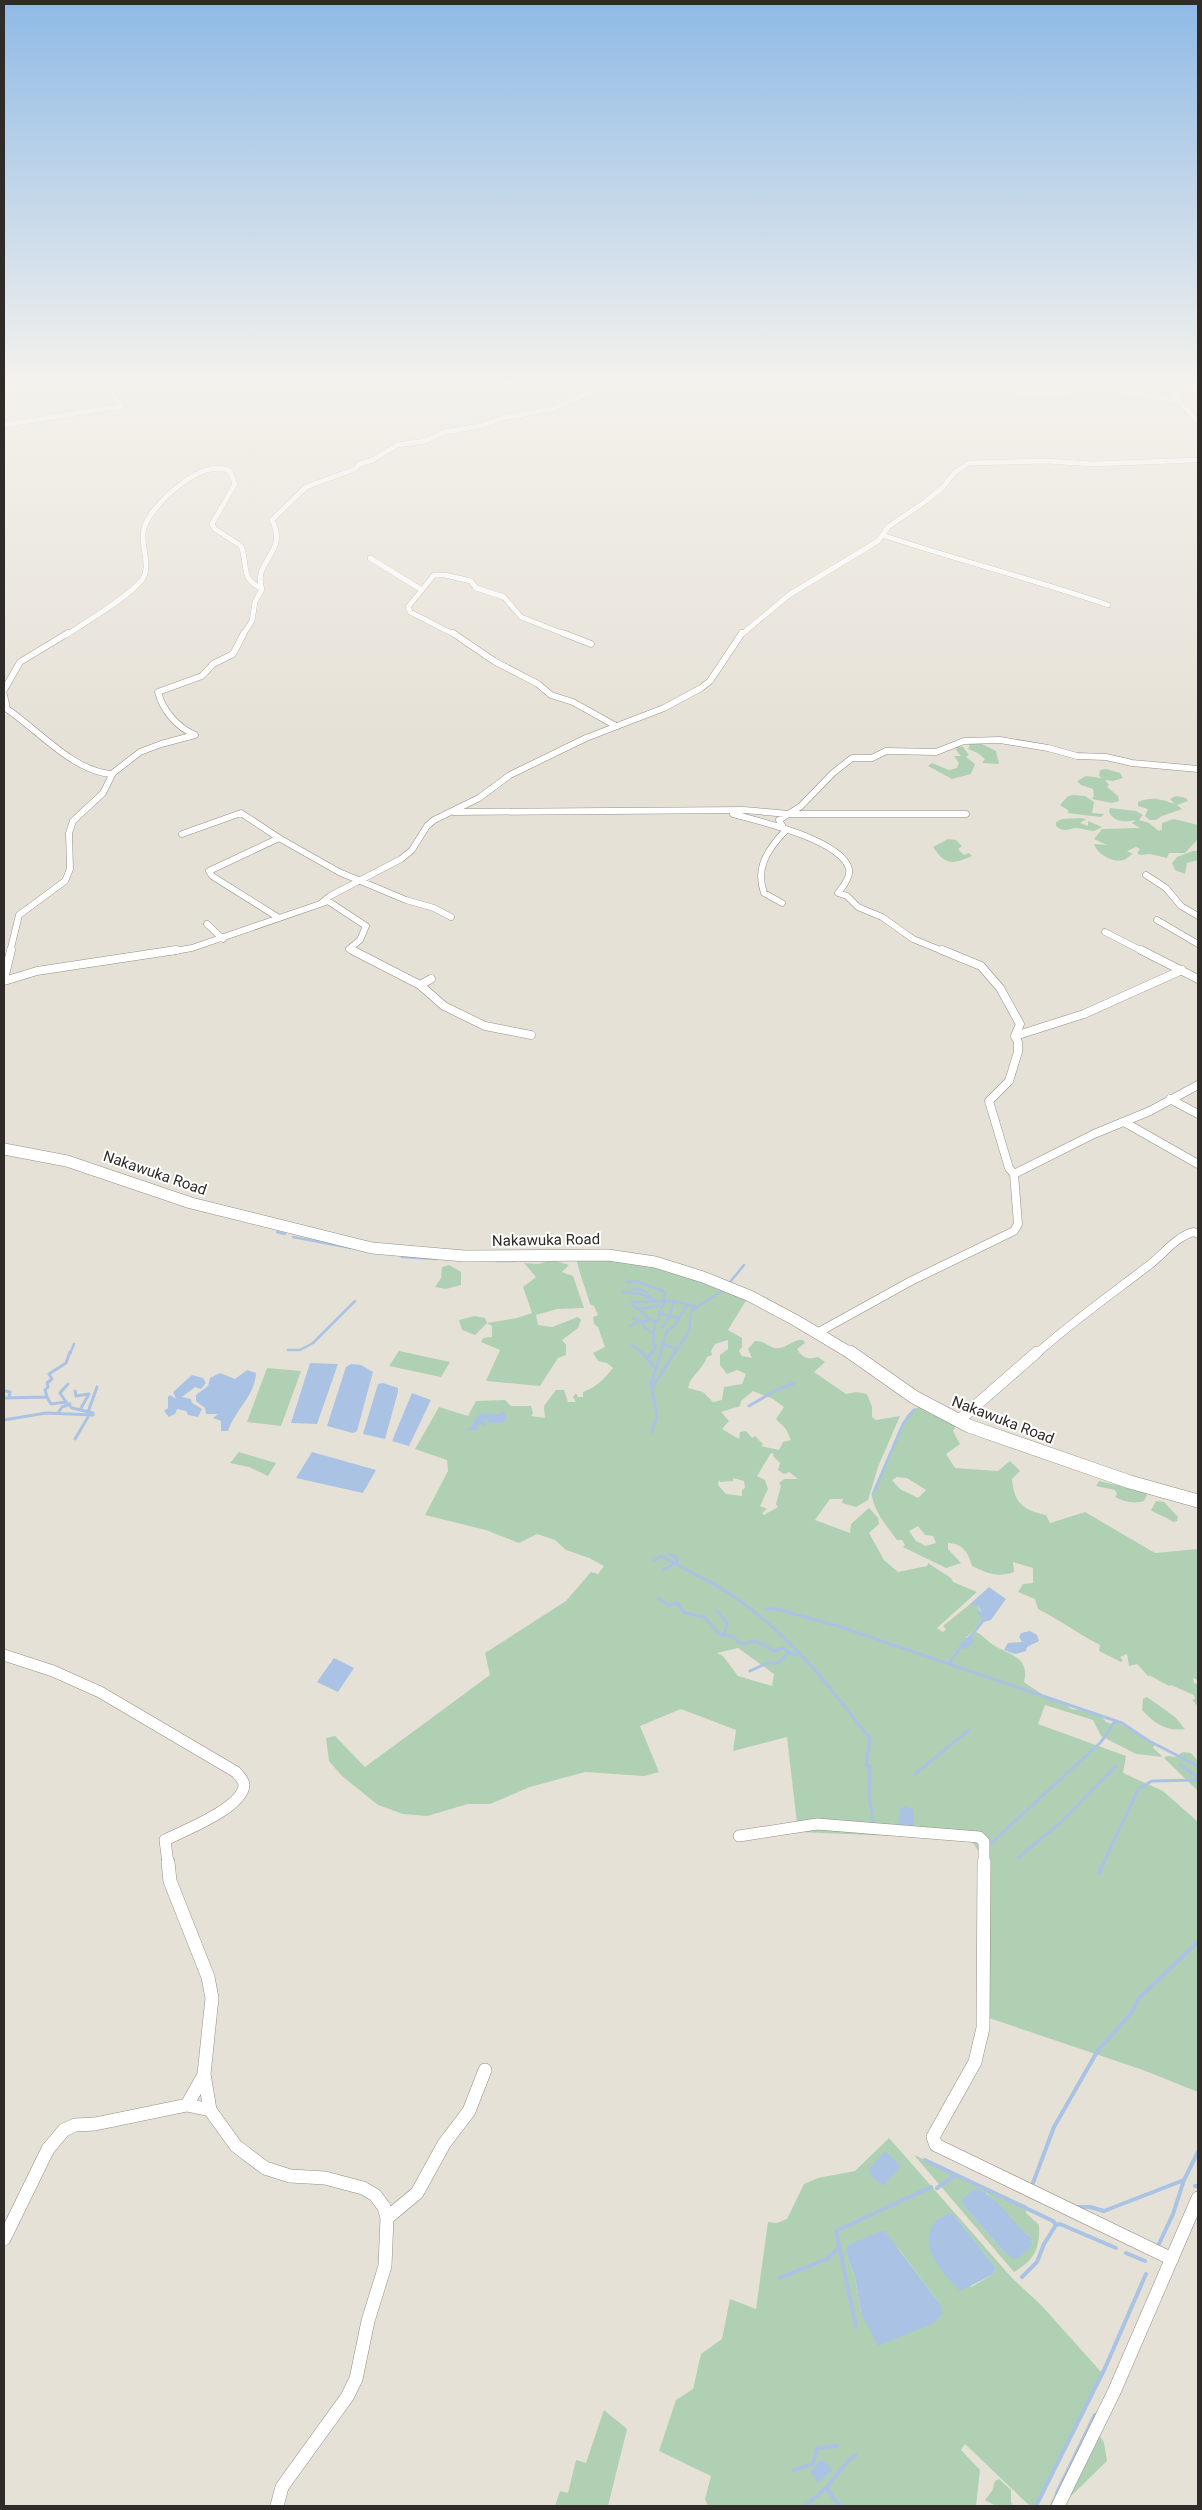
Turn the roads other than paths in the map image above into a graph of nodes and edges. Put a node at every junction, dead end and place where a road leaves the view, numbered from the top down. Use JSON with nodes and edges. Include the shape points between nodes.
{"nodes":[{"id":1,"x":166,"y":501,"type":"edge"},
{"id":2,"x":225,"y":501,"type":"edge"},
{"id":3,"x":291,"y":501,"type":"edge"},
{"id":4,"x":927,"y":501,"type":"edge"},
{"id":5,"x":882,"y":535,"type":"junction"},
{"id":6,"x":370,"y":558,"type":"dead end"},
{"id":7,"x":262,"y":589,"type":"junction"},
{"id":8,"x":422,"y":590,"type":"junction"},
{"id":9,"x":1108,"y":605,"type":"dead end"},
{"id":10,"x":591,"y":644,"type":"dead end"},
{"id":11,"x":4,"y":690,"type":"edge"},
{"id":12,"x":4,"y":695,"type":"edge"},
{"id":13,"x":616,"y":726,"type":"junction"},
{"id":14,"x":1198,"y":769,"type":"edge"},
{"id":15,"x":111,"y":774,"type":"junction"},
{"id":16,"x":723,"y":810,"type":"junction"},
{"id":17,"x":446,"y":813,"type":"junction"},
{"id":18,"x":788,"y":814,"type":"junction"},
{"id":19,"x":966,"y":814,"type":"dead end"},
{"id":20,"x":785,"y":830,"type":"junction"},
{"id":21,"x":182,"y":834,"type":"dead end"},
{"id":22,"x":279,"y":838,"type":"junction"},
{"id":23,"x":1146,"y":876,"type":"dead end"},
{"id":24,"x":360,"y":881,"type":"junction"},
{"id":25,"x":782,"y":902,"type":"dead end"},
{"id":26,"x":320,"y":904,"type":"junction"},
{"id":27,"x":451,"y":916,"type":"dead end"},
{"id":28,"x":1198,"y":916,"type":"edge"},
{"id":29,"x":279,"y":918,"type":"junction"},
{"id":30,"x":1158,"y":920,"type":"dead end"},
{"id":31,"x":207,"y":924,"type":"dead end"},
{"id":32,"x":1105,"y":932,"type":"dead end"},
{"id":33,"x":223,"y":939,"type":"junction"},
{"id":34,"x":1198,"y":944,"type":"edge"},
{"id":35,"x":1182,"y":970,"type":"junction"},
{"id":36,"x":430,"y":979,"type":"dead end"},
{"id":37,"x":1198,"y":979,"type":"edge"},
{"id":38,"x":4,"y":980,"type":"edge"},
{"id":39,"x":420,"y":985,"type":"junction"},
{"id":40,"x":531,"y":1035,"type":"dead end"},
{"id":41,"x":1015,"y":1036,"type":"junction"},
{"id":42,"x":1198,"y":1085,"type":"edge"},
{"id":43,"x":1170,"y":1099,"type":"junction"},
{"id":44,"x":1198,"y":1114,"type":"edge"},
{"id":45,"x":1124,"y":1122,"type":"junction"},
{"id":46,"x":4,"y":1149,"type":"edge"},
{"id":47,"x":1198,"y":1164,"type":"edge"},
{"id":48,"x":1014,"y":1174,"type":"junction"},
{"id":49,"x":1198,"y":1234,"type":"edge"},
{"id":50,"x":817,"y":1333,"type":"junction"},
{"id":51,"x":958,"y":1421,"type":"junction"},
{"id":52,"x":1198,"y":1501,"type":"edge"},
{"id":53,"x":4,"y":1655,"type":"edge"},
{"id":54,"x":739,"y":1836,"type":"dead end"},
{"id":55,"x":485,"y":2070,"type":"dead end"},
{"id":56,"x":204,"y":2074,"type":"junction"},
{"id":57,"x":187,"y":2105,"type":"junction"},
{"id":58,"x":210,"y":2110,"type":"junction"},
{"id":59,"x":1198,"y":2198,"type":"edge"},
{"id":60,"x":386,"y":2218,"type":"junction"},
{"id":61,"x":4,"y":2239,"type":"edge"},
{"id":62,"x":1172,"y":2259,"type":"junction"},
{"id":63,"x":277,"y":2506,"type":"edge"},
{"id":64,"x":1058,"y":2506,"type":"edge"}],
"edges":[{"from":1,"to":11,"type":"street","via":[[146,522],[142,544],[147,571],[142,580],[92,619],[20,662]]},
{"from":2,"to":7,"type":"street","via":[[212,524],[242,546],[246,578],[251,585]]},
{"from":3,"to":7,"type":"street","via":[[272,520],[277,545],[263,567],[259,581]]},
{"from":4,"to":5,"type":"street","via":[[901,516]]},
{"from":5,"to":9,"type":"street"},
{"from":5,"to":13,"type":"street","via":[[860,553],[789,595],[738,637],[710,681],[701,688],[664,708]]},
{"from":6,"to":8,"type":"street"},
{"from":7,"to":15,"type":"street","via":[[255,602],[252,621],[233,654],[213,664],[202,676],[158,692],[174,722],[185,732],[195,735],[146,749]]},
{"from":8,"to":10,"type":"street","via":[[434,575],[471,581],[476,588],[504,597],[520,617]]},
{"from":8,"to":13,"type":"street","via":[[408,607],[410,612],[464,639],[552,695],[573,702]]},
{"from":12,"to":15,"type":"street","via":[[7,709],[64,755],[82,768]]},
{"from":13,"to":17,"type":"street","via":[[533,763],[479,798]]},
{"from":14,"to":18,"type":"street","via":[[1132,763],[1106,757],[1071,756],[1048,748],[1000,740],[964,741],[936,752],[886,751],[872,758],[852,758],[801,806]]},
{"from":15,"to":38,"type":"street","via":[[105,792],[72,823],[68,842],[71,861],[64,884],[19,915]]},
{"from":16,"to":17,"type":"street"},
{"from":16,"to":18,"type":"street"},
{"from":16,"to":20,"type":"street"},
{"from":17,"to":24,"type":"street","via":[[427,826],[420,841],[401,859]]},
{"from":18,"to":19,"type":"street"},
{"from":18,"to":20,"type":"street","via":[[779,820]]},
{"from":20,"to":25,"type":"street","via":[[770,847],[760,868],[764,893]]},
{"from":20,"to":41,"type":"street","via":[[818,841],[843,859],[849,868],[848,878],[838,894],[847,896],[858,907],[882,917],[913,939],[981,966],[1000,988],[1018,1018],[1020,1024]]},
{"from":21,"to":22,"type":"street","via":[[241,813]]},
{"from":22,"to":24,"type":"street"},
{"from":22,"to":29,"type":"street","via":[[210,870],[212,876]]},
{"from":23,"to":28,"type":"street","via":[[1166,888],[1181,906]]},
{"from":24,"to":26,"type":"street"},
{"from":24,"to":27,"type":"street"},
{"from":26,"to":29,"type":"street"},
{"from":26,"to":39,"type":"street","via":[[328,901],[366,926],[360,940],[349,949],[373,958],[392,972]]},
{"from":29,"to":33,"type":"street"},
{"from":30,"to":34,"type":"street"},
{"from":31,"to":33,"type":"street"},
{"from":32,"to":35,"type":"street"},
{"from":33,"to":38,"type":"street","via":[[192,948],[36,971]]},
{"from":35,"to":37,"type":"street"},
{"from":35,"to":41,"type":"street","via":[[1084,1014]]},
{"from":36,"to":39,"type":"street"},
{"from":39,"to":40,"type":"street","via":[[444,1006],[485,1026]]},
{"from":41,"to":48,"type":"street","via":[[1018,1052],[1009,1081],[989,1101],[1009,1168]]},
{"from":42,"to":43,"type":"street"},
{"from":43,"to":44,"type":"street"},
{"from":43,"to":45,"type":"street"},
{"from":45,"to":47,"type":"street"},
{"from":45,"to":48,"type":"street"},
{"from":46,"to":50,"type":"main road","name":"Nakawuka Road","via":[[67,1160],[186,1203],[371,1248],[464,1256],[588,1252],[652,1261],[717,1281]]},
{"from":48,"to":50,"type":"street","via":[[1018,1224],[1014,1231],[911,1281]]},
{"from":49,"to":51,"type":"street","via":[[1186,1234],[1150,1265],[1077,1318]]},
{"from":50,"to":51,"type":"main road","name":"Nakawuka Road"},
{"from":51,"to":52,"type":"main road","name":"Nakawuka Road","via":[[1124,1481]]},
{"from":53,"to":56,"type":"street","via":[[78,1680],[236,1772],[242,1780],[243,1792],[230,1804],[165,1840],[170,1881],[208,1977],[212,1998]]},
{"from":54,"to":62,"type":"street","via":[[818,1824],[979,1837],[984,1842],[983,2028],[975,2062],[933,2137],[936,2145]]},
{"from":55,"to":60,"type":"street","via":[[469,2111],[444,2144],[417,2193]]},
{"from":56,"to":57,"type":"street"},
{"from":56,"to":58,"type":"street"},
{"from":57,"to":58,"type":"street"},
{"from":57,"to":61,"type":"street","via":[[95,2124],[75,2125],[64,2130],[48,2149]]},
{"from":58,"to":60,"type":"street","via":[[236,2146],[265,2168],[290,2176],[325,2178],[363,2188],[375,2195],[384,2207]]},
{"from":59,"to":62,"type":"street"},
{"from":60,"to":63,"type":"street","via":[[385,2266],[368,2321],[356,2379],[347,2397],[282,2487]]},
{"from":62,"to":64,"type":"street","via":[[1114,2392]]}]}
